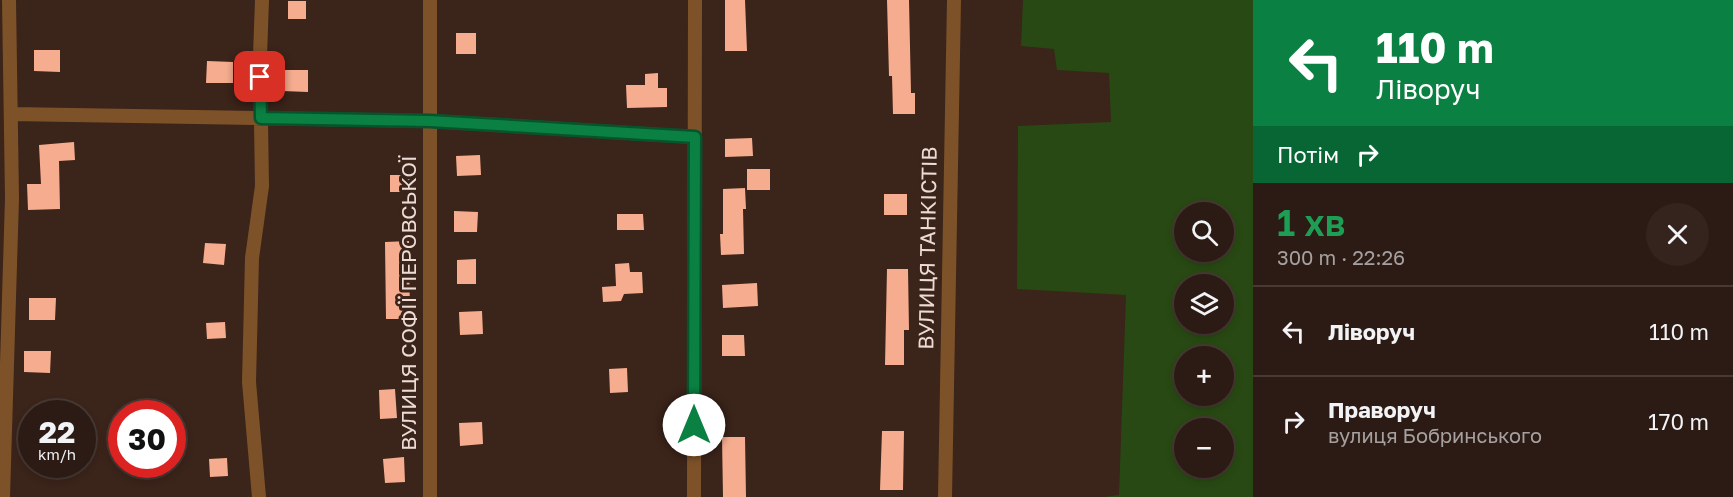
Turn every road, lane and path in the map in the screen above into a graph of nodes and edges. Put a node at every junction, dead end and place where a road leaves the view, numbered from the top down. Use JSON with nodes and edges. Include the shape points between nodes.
{"nodes":[{"id":1,"x":9,"y":0,"type":"edge"},
{"id":2,"x":262,"y":0,"type":"edge"},
{"id":3,"x":430,"y":0,"type":"edge"},
{"id":4,"x":695,"y":0,"type":"edge"},
{"id":5,"x":954,"y":0,"type":"edge"},
{"id":6,"x":11,"y":114,"type":"junction"},
{"id":7,"x":261,"y":118,"type":"junction"},
{"id":8,"x":430,"y":121,"type":"junction"},
{"id":9,"x":695,"y":137,"type":"junction"},
{"id":10,"x":3,"y":497,"type":"edge"},
{"id":11,"x":259,"y":497,"type":"edge"},
{"id":12,"x":430,"y":497,"type":"edge"},
{"id":13,"x":694,"y":497,"type":"edge"},
{"id":14,"x":945,"y":497,"type":"edge"}],
"edges":[{"from":1,"to":6,"type":"street"},
{"from":2,"to":7,"type":"street"},
{"from":3,"to":8,"type":"street","name":"ВУЛИЦЯ СОФІЇ ПЕРОВСЬКОЇ"},
{"from":4,"to":9,"type":"street"},
{"from":5,"to":14,"type":"street","name":"ВУЛИЦЯ ТАНКІСТІВ"},
{"from":6,"to":7,"type":"street"},
{"from":6,"to":10,"type":"street"},
{"from":7,"to":8,"type":"street"},
{"from":7,"to":11,"type":"street","via":[[262,186],[252,258],[249,382]]},
{"from":8,"to":9,"type":"street"},
{"from":8,"to":12,"type":"street","name":"ВУЛИЦЯ СОФІЇ ПЕРОВСЬКОЇ"},
{"from":9,"to":13,"type":"street"}]}
